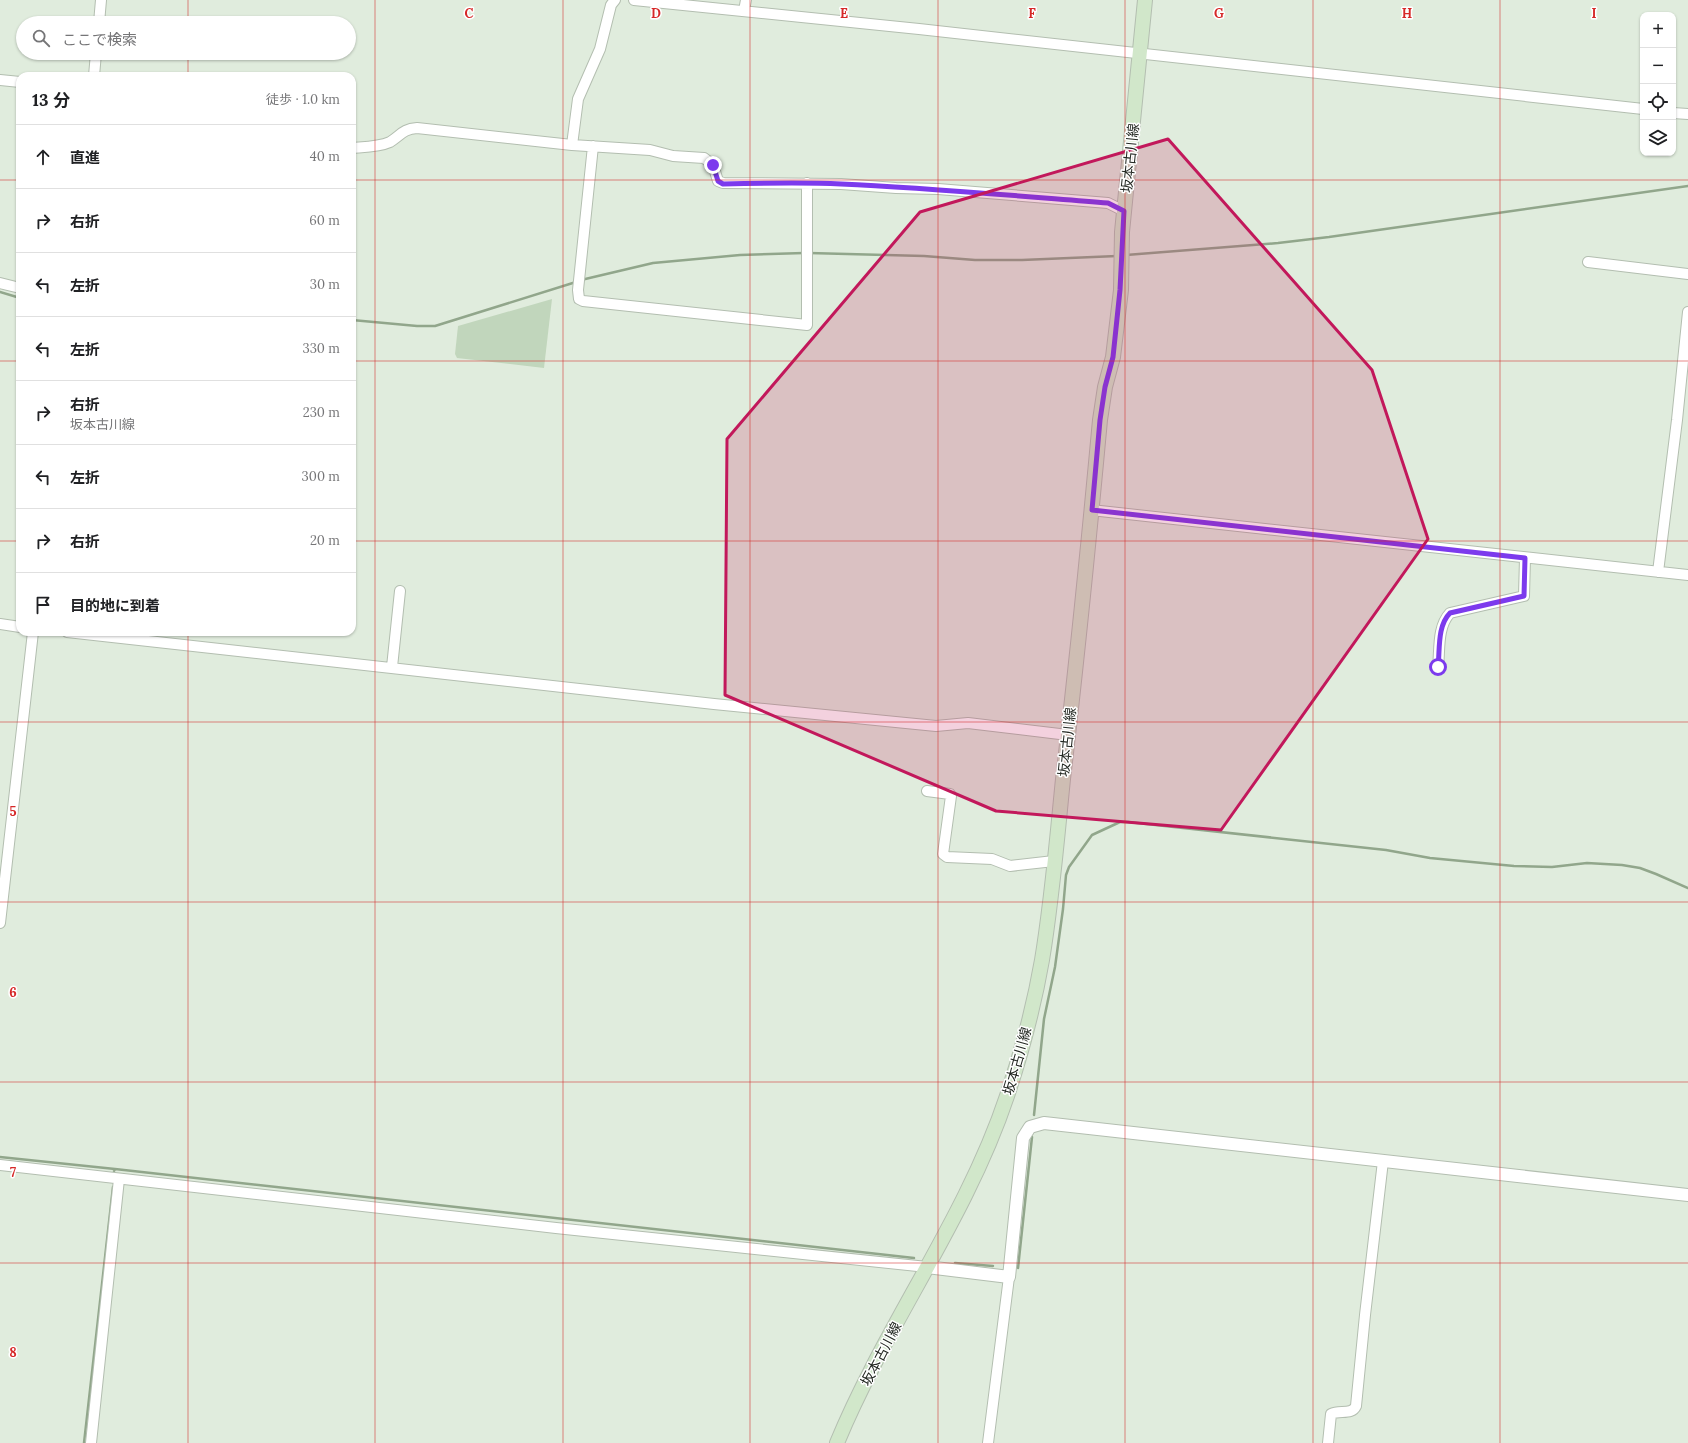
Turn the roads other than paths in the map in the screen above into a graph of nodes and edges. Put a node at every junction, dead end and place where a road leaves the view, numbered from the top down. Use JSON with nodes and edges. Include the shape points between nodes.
{"nodes":[{"id":1,"x":101,"y":0,"type":"edge"},
{"id":2,"x":615,"y":0,"type":"edge"},
{"id":3,"x":634,"y":0,"type":"edge"},
{"id":4,"x":746,"y":0,"type":"edge"},
{"id":5,"x":1145,"y":0,"type":"edge"},
{"id":6,"x":744,"y":11,"type":"junction"},
{"id":7,"x":100,"y":16,"type":"edge"},
{"id":8,"x":1140,"y":55,"type":"junction"},
{"id":9,"x":95,"y":60,"type":"edge"},
{"id":10,"x":94,"y":72,"type":"edge"},
{"id":11,"x":0,"y":80,"type":"edge"},
{"id":12,"x":16,"y":82,"type":"edge"},
{"id":13,"x":1640,"y":109,"type":"edge"},
{"id":14,"x":1676,"y":112,"type":"edge"},
{"id":15,"x":1688,"y":114,"type":"edge"},
{"id":16,"x":572,"y":145,"type":"junction"},
{"id":17,"x":593,"y":146,"type":"junction"},
{"id":18,"x":356,"y":147,"type":"edge"},
{"id":19,"x":807,"y":183,"type":"junction"},
{"id":20,"x":1124,"y":211,"type":"junction"},
{"id":21,"x":1588,"y":262,"type":"dead end"},
{"id":22,"x":1688,"y":274,"type":"edge"},
{"id":23,"x":0,"y":283,"type":"edge"},
{"id":24,"x":16,"y":287,"type":"edge"},
{"id":25,"x":1688,"y":312,"type":"edge"},
{"id":26,"x":1092,"y":510,"type":"junction"},
{"id":27,"x":1525,"y":558,"type":"junction"},
{"id":28,"x":1658,"y":572,"type":"junction"},
{"id":29,"x":1688,"y":575,"type":"edge"},
{"id":30,"x":400,"y":591,"type":"dead end"},
{"id":31,"x":0,"y":624,"type":"edge"},
{"id":32,"x":16,"y":626,"type":"edge"},
{"id":33,"x":32,"y":636,"type":"edge"},
{"id":34,"x":104,"y":636,"type":"edge"},
{"id":35,"x":392,"y":667,"type":"junction"},
{"id":36,"x":1438,"y":667,"type":"dead end"},
{"id":37,"x":1068,"y":735,"type":"junction"},
{"id":38,"x":927,"y":791,"type":"dead end"},
{"id":39,"x":4,"y":855,"type":"edge"},
{"id":40,"x":1054,"y":861,"type":"junction"},
{"id":41,"x":0,"y":923,"type":"edge"},
{"id":42,"x":1383,"y":1161,"type":"junction"},
{"id":43,"x":0,"y":1165,"type":"edge"},
{"id":44,"x":119,"y":1179,"type":"junction"},
{"id":45,"x":1688,"y":1195,"type":"edge"},
{"id":46,"x":927,"y":1267,"type":"junction"},
{"id":47,"x":1009,"y":1277,"type":"junction"},
{"id":48,"x":91,"y":1443,"type":"edge"},
{"id":49,"x":837,"y":1443,"type":"edge"},
{"id":50,"x":988,"y":1443,"type":"edge"},
{"id":51,"x":1328,"y":1443,"type":"edge"}],
"edges":[{"from":1,"to":7,"type":"street"},
{"from":2,"to":16,"type":"street","via":[[611,5],[600,49],[578,98]]},
{"from":3,"to":6,"type":"street"},
{"from":4,"to":6,"type":"street"},
{"from":5,"to":8,"type":"main road","name":"坂本古川線"},
{"from":6,"to":8,"type":"street"},
{"from":8,"to":13,"type":"street"},
{"from":8,"to":20,"type":"main road","name":"坂本古川線"},
{"from":9,"to":10,"type":"street"},
{"from":11,"to":12,"type":"street"},
{"from":14,"to":15,"type":"street"},
{"from":16,"to":17,"type":"street"},
{"from":16,"to":18,"type":"street","via":[[409,128],[383,144]]},
{"from":17,"to":19,"type":"street","via":[[650,150],[673,156],[704,158],[713,165],[718,181],[723,184]]},
{"from":17,"to":19,"type":"street","via":[[578,290],[579,299],[583,302],[807,325]]},
{"from":19,"to":20,"type":"street","via":[[938,189],[1100,202]]},
{"from":20,"to":26,"type":"main road","name":"坂本古川線","via":[[1113,357],[1100,420]]},
{"from":21,"to":22,"type":"street"},
{"from":23,"to":24,"type":"street"},
{"from":25,"to":28,"type":"street"},
{"from":26,"to":27,"type":"street"},
{"from":26,"to":37,"type":"main road","name":"坂本古川線"},
{"from":27,"to":28,"type":"street"},
{"from":27,"to":36,"type":"street","via":[[1524,596],[1450,613],[1445,619]]},
{"from":28,"to":29,"type":"street"},
{"from":30,"to":35,"type":"street"},
{"from":31,"to":32,"type":"street"},
{"from":33,"to":39,"type":"street"},
{"from":34,"to":35,"type":"street"},
{"from":35,"to":37,"type":"street","via":[[714,704],[936,726],[968,723]]},
{"from":37,"to":40,"type":"main road","name":"坂本古川線"},
{"from":38,"to":40,"type":"street","via":[[951,796],[943,854],[947,857],[992,859],[1010,866]]},
{"from":39,"to":41,"type":"street"},
{"from":40,"to":46,"type":"main road","name":"坂本古川線","via":[[1042,958],[1014,1074],[970,1186]]},
{"from":42,"to":45,"type":"street"},
{"from":42,"to":47,"type":"street","via":[[1037,1124],[1030,1127],[1023,1138]]},
{"from":42,"to":51,"type":"street","via":[[1356,1406],[1355,1410],[1350,1412],[1331,1414]]},
{"from":43,"to":44,"type":"street"},
{"from":44,"to":46,"type":"street"},
{"from":44,"to":48,"type":"street"},
{"from":46,"to":47,"type":"street"},
{"from":46,"to":49,"type":"main road","name":"坂本古川線","via":[[846,1420]]},
{"from":47,"to":50,"type":"street"}]}
